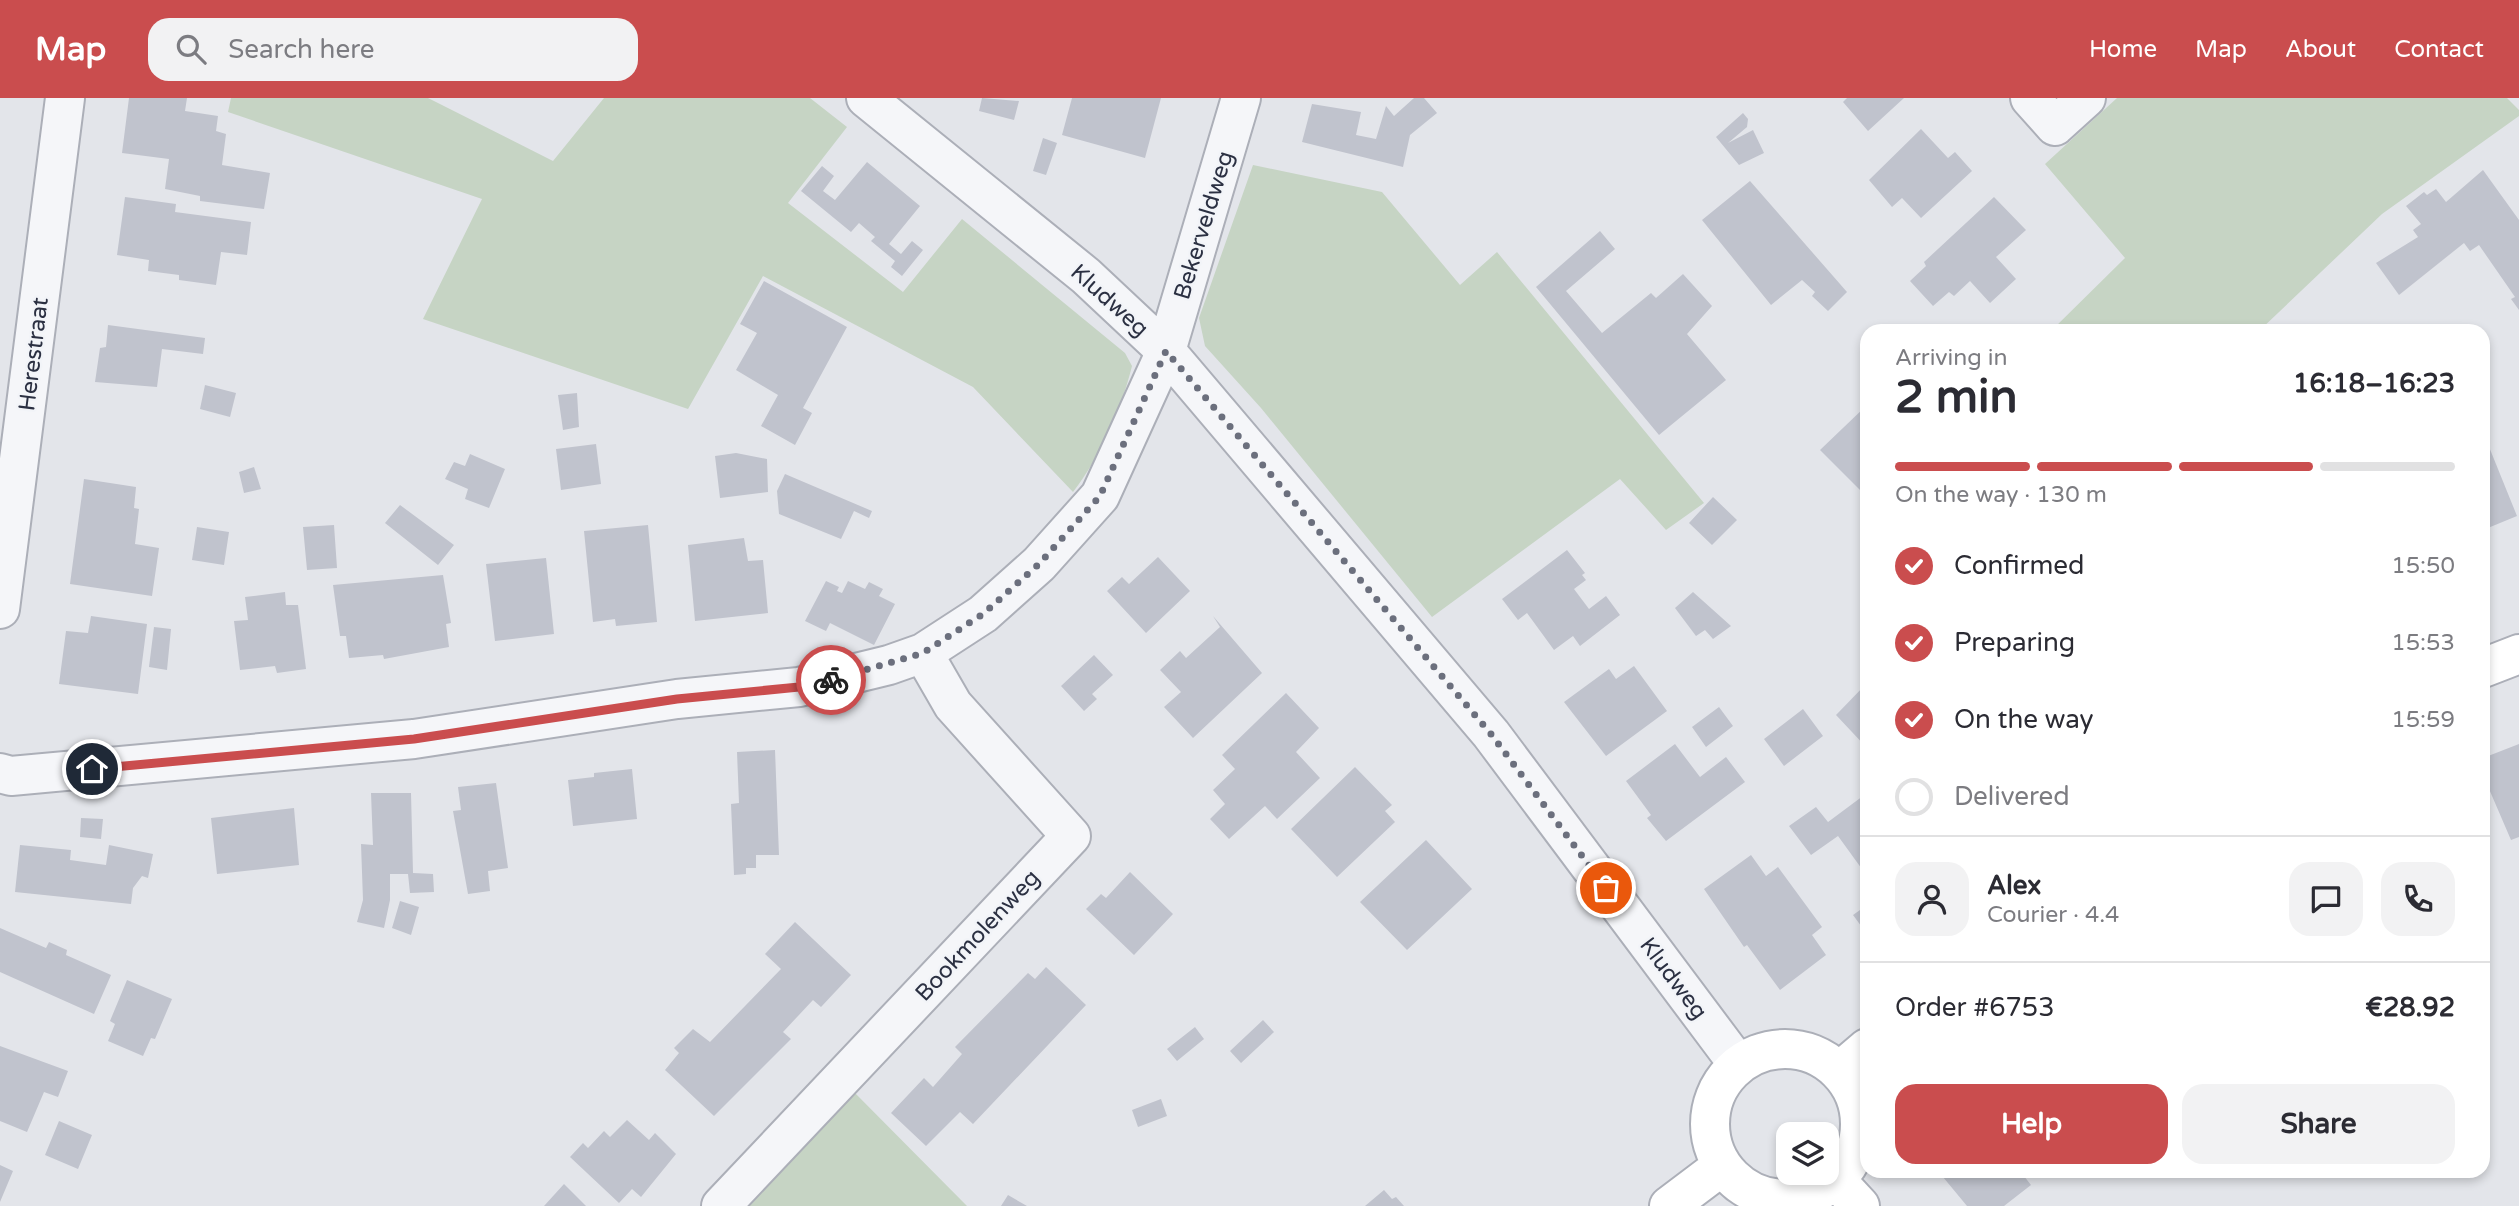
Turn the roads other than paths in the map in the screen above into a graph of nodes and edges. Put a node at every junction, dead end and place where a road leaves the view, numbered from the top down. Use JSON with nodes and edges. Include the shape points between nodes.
{"nodes":[{"id":1,"x":65,"y":98,"type":"edge"},
{"id":2,"x":866,"y":98,"type":"edge"},
{"id":3,"x":1241,"y":98,"type":"edge"},
{"id":4,"x":2030,"y":98,"type":"edge"},
{"id":5,"x":2086,"y":98,"type":"edge"},
{"id":6,"x":1166,"y":351,"type":"junction"},
{"id":7,"x":0,"y":609,"type":"edge"},
{"id":8,"x":923,"y":653,"type":"junction"},
{"id":9,"x":2519,"y":653,"type":"edge"},
{"id":10,"x":2490,"y":665,"type":"edge"},
{"id":11,"x":0,"y":773,"type":"edge"},
{"id":12,"x":1853,"y":1059,"type":"edge"},
{"id":13,"x":1738,"y":1064,"type":"junction"},
{"id":14,"x":1860,"y":1120,"type":"edge"},
{"id":15,"x":1860,"y":1130,"type":"edge"},
{"id":16,"x":1722,"y":1166,"type":"junction"},
{"id":17,"x":1848,"y":1193,"type":"edge"},
{"id":18,"x":721,"y":1206,"type":"edge"},
{"id":19,"x":1669,"y":1206,"type":"edge"}],
"edges":[{"from":1,"to":7,"type":"street","name":"Herestraat"},
{"from":2,"to":6,"type":"street","name":"Kludweg","via":[[1086,276]]},
{"from":3,"to":6,"type":"street","name":"Bekerveldweg"},
{"from":4,"to":5,"type":"street","via":[[2055,126]]},
{"from":6,"to":8,"type":"street","name":"Bekerveldweg","via":[[1100,496],[1039,564],[983,614]]},
{"from":6,"to":13,"type":"street","name":"Kludweg","via":[[1491,734]]},
{"from":8,"to":11,"type":"street","name":"Bekerveldweg","via":[[799,687],[677,699],[414,739],[11,776]]},
{"from":8,"to":18,"type":"street","name":"Bookmolenweg","via":[[953,705],[1071,836]]},
{"from":9,"to":10,"type":"street"},
{"from":12,"to":13,"type":"street","via":[[1790,1048],[1763,1051]]},
{"from":12,"to":14,"type":"street"},
{"from":13,"to":16,"type":"street","via":[[1723,1080],[1709,1123],[1712,1146]]},
{"from":15,"to":17,"type":"street"},
{"from":16,"to":17,"type":"street","via":[[1745,1189],[1775,1199]]},
{"from":16,"to":19,"type":"street"}]}
